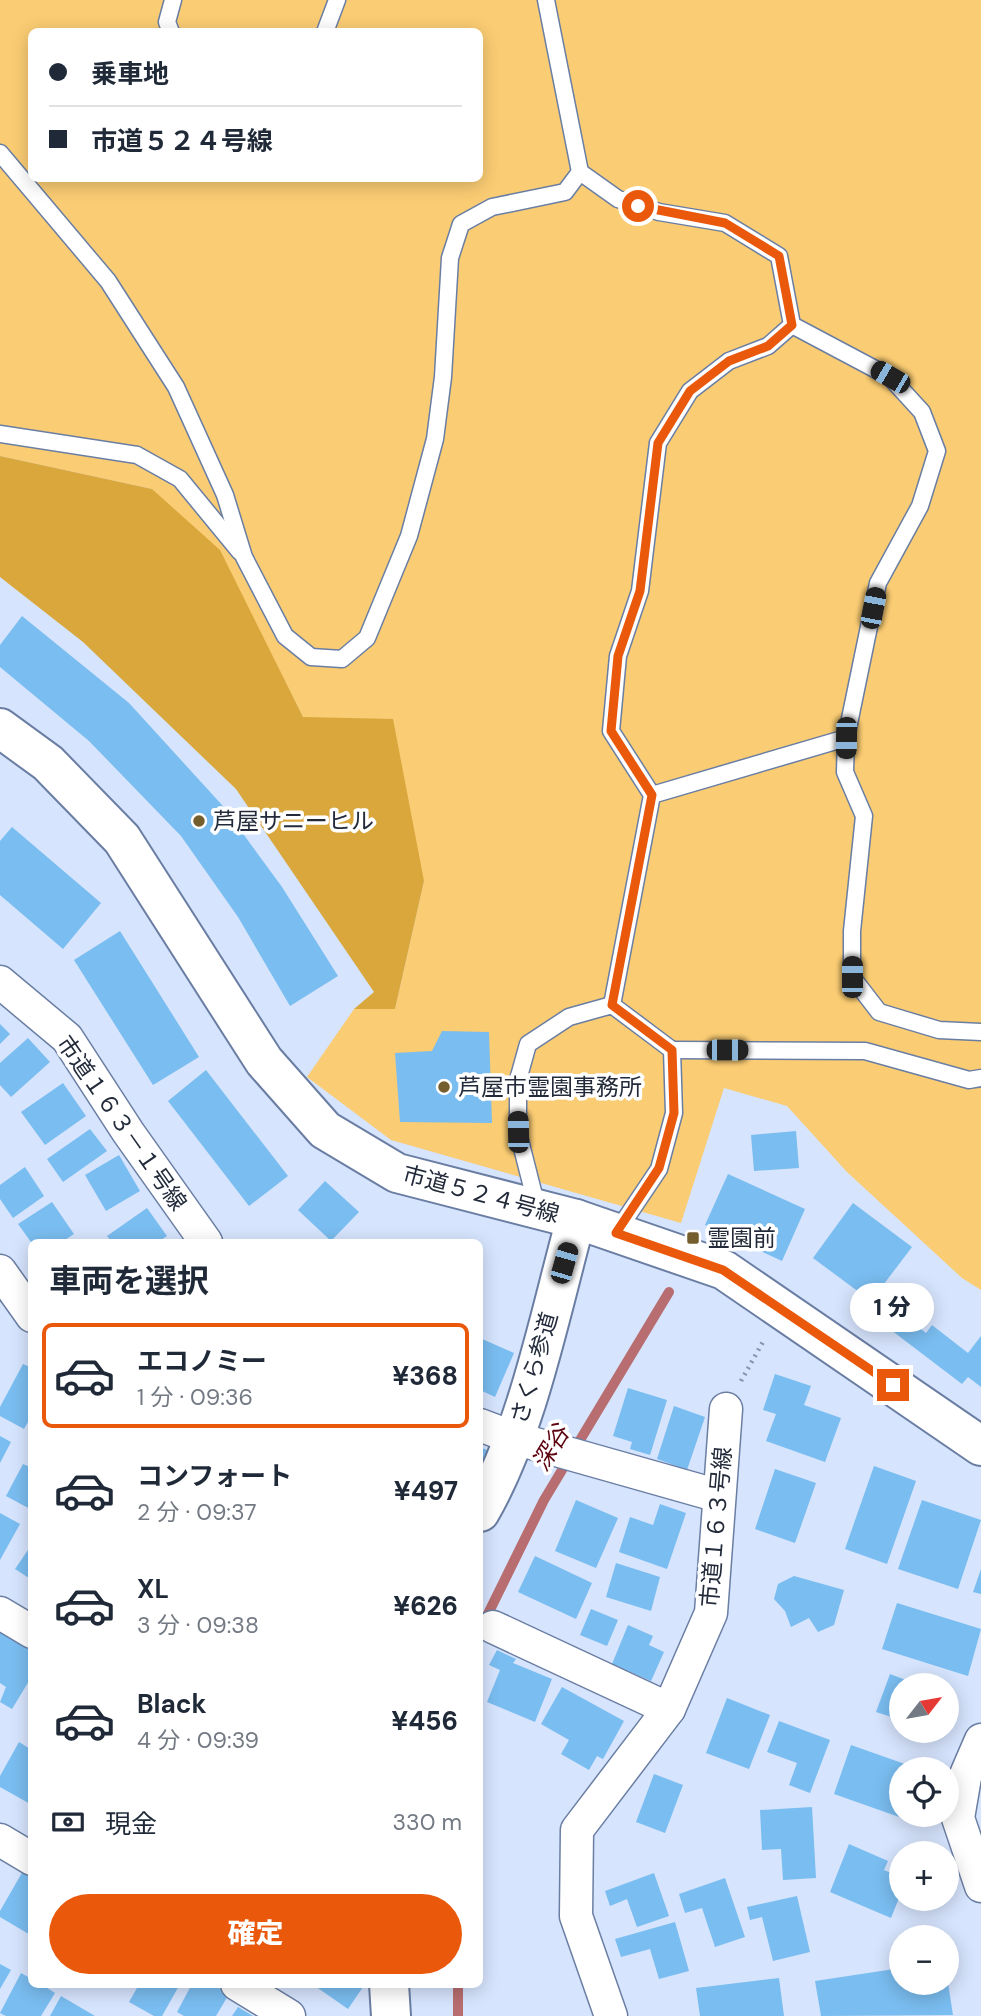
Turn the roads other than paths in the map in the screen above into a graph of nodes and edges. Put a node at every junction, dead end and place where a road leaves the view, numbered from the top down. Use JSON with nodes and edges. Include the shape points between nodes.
{"nodes":[{"id":1,"x":173,"y":0,"type":"edge"},
{"id":2,"x":337,"y":0,"type":"edge"},
{"id":3,"x":546,"y":0,"type":"edge"},
{"id":4,"x":170,"y":28,"type":"edge"},
{"id":5,"x":326,"y":28,"type":"edge"},
{"id":6,"x":0,"y":153,"type":"edge"},
{"id":7,"x":580,"y":172,"type":"junction"},
{"id":8,"x":792,"y":325,"type":"junction"},
{"id":9,"x":0,"y":434,"type":"edge"},
{"id":10,"x":244,"y":557,"type":"junction"},
{"id":11,"x":0,"y":728,"type":"edge"},
{"id":12,"x":846,"y":738,"type":"junction"},
{"id":13,"x":652,"y":795,"type":"junction"},
{"id":14,"x":0,"y":982,"type":"edge"},
{"id":15,"x":612,"y":1005,"type":"junction"},
{"id":16,"x":981,"y":1032,"type":"edge"},
{"id":17,"x":672,"y":1050,"type":"junction"},
{"id":18,"x":981,"y":1078,"type":"edge"},
{"id":19,"x":537,"y":1209,"type":"junction"},
{"id":20,"x":576,"y":1219,"type":"junction"},
{"id":21,"x":616,"y":1233,"type":"junction"},
{"id":22,"x":204,"y":1239,"type":"edge"},
{"id":23,"x":0,"y":1271,"type":"edge"},
{"id":24,"x":28,"y":1310,"type":"edge"},
{"id":25,"x":726,"y":1409,"type":"road end"},
{"id":26,"x":483,"y":1426,"type":"edge"},
{"id":27,"x":514,"y":1438,"type":"junction"},
{"id":28,"x":981,"y":1446,"type":"edge"},
{"id":29,"x":719,"y":1496,"type":"junction"},
{"id":30,"x":483,"y":1507,"type":"edge"},
{"id":31,"x":0,"y":1613,"type":"edge"},
{"id":32,"x":493,"y":1626,"type":"dead end"},
{"id":33,"x":28,"y":1630,"type":"edge"},
{"id":34,"x":669,"y":1709,"type":"junction"},
{"id":35,"x":981,"y":1740,"type":"edge"},
{"id":36,"x":0,"y":1840,"type":"edge"},
{"id":37,"x":28,"y":1857,"type":"edge"},
{"id":38,"x":981,"y":1886,"type":"edge"},
{"id":39,"x":244,"y":1988,"type":"edge"},
{"id":40,"x":389,"y":1988,"type":"edge"},
{"id":41,"x":289,"y":2016,"type":"edge"},
{"id":42,"x":391,"y":2016,"type":"edge"},
{"id":43,"x":611,"y":2016,"type":"edge"}],
"edges":[{"from":1,"to":4,"type":"lane","via":[[167,22]]},
{"from":2,"to":5,"type":"lane"},
{"from":3,"to":7,"type":"lane"},
{"from":6,"to":10,"type":"lane","via":[[108,281],[176,387],[225,495]]},
{"from":7,"to":8,"type":"lane","via":[[618,199],[659,212],[725,223],[779,256]]},
{"from":7,"to":10,"type":"lane","via":[[565,192],[492,207],[461,224],[450,258],[435,439],[409,536],[367,638],[342,659],[311,657],[285,636]]},
{"from":8,"to":12,"type":"lane","via":[[890,377],[922,412],[937,451],[920,506],[878,583]]},
{"from":8,"to":13,"type":"lane","via":[[768,346],[729,361],[690,391],[658,443],[640,591],[618,656],[611,731]]},
{"from":9,"to":10,"type":"lane","via":[[137,455],[180,479]]},
{"from":11,"to":19,"type":"street","name":"市道５２４号線","via":[[48,763],[122,839],[264,1061],[324,1130],[397,1173]]},
{"from":12,"to":13,"type":"lane"},
{"from":12,"to":16,"type":"lane","via":[[845,772],[864,816],[852,977],[879,1012],[939,1030]]},
{"from":13,"to":15,"type":"lane"},
{"from":14,"to":22,"type":"street","name":"市道１６３－１号線","via":[[67,1038]]},
{"from":15,"to":17,"type":"lane"},
{"from":15,"to":19,"type":"lane","via":[[569,1017],[528,1044],[518,1080],[518,1132]]},
{"from":17,"to":18,"type":"lane","via":[[865,1051],[969,1080]]},
{"from":17,"to":21,"type":"lane","via":[[674,1113],[659,1168]]},
{"from":19,"to":20,"type":"street","name":"市道５２４号線"},
{"from":20,"to":21,"type":"street","name":"市道５２４号線"},
{"from":20,"to":27,"type":"street","name":"さくら参道"},
{"from":21,"to":28,"type":"street","name":"市道５２４号線","via":[[723,1270]]},
{"from":23,"to":24,"type":"street"},
{"from":25,"to":29,"type":"street","name":"市道１６３号線"},
{"from":26,"to":27,"type":"street"},
{"from":27,"to":29,"type":"street"},
{"from":27,"to":30,"type":"street","name":"さくら参道","via":[[500,1478]]},
{"from":29,"to":34,"type":"street","name":"市道１６３号線","via":[[711,1613]]},
{"from":31,"to":33,"type":"street"},
{"from":32,"to":34,"type":"street"},
{"from":34,"to":43,"type":"street","name":"市道１６３号線","via":[[576,1830],[576,1916]]},
{"from":35,"to":38,"type":"street","via":[[965,1777],[958,1818]]},
{"from":36,"to":37,"type":"street"},
{"from":39,"to":41,"type":"street"},
{"from":40,"to":42,"type":"street"}]}
